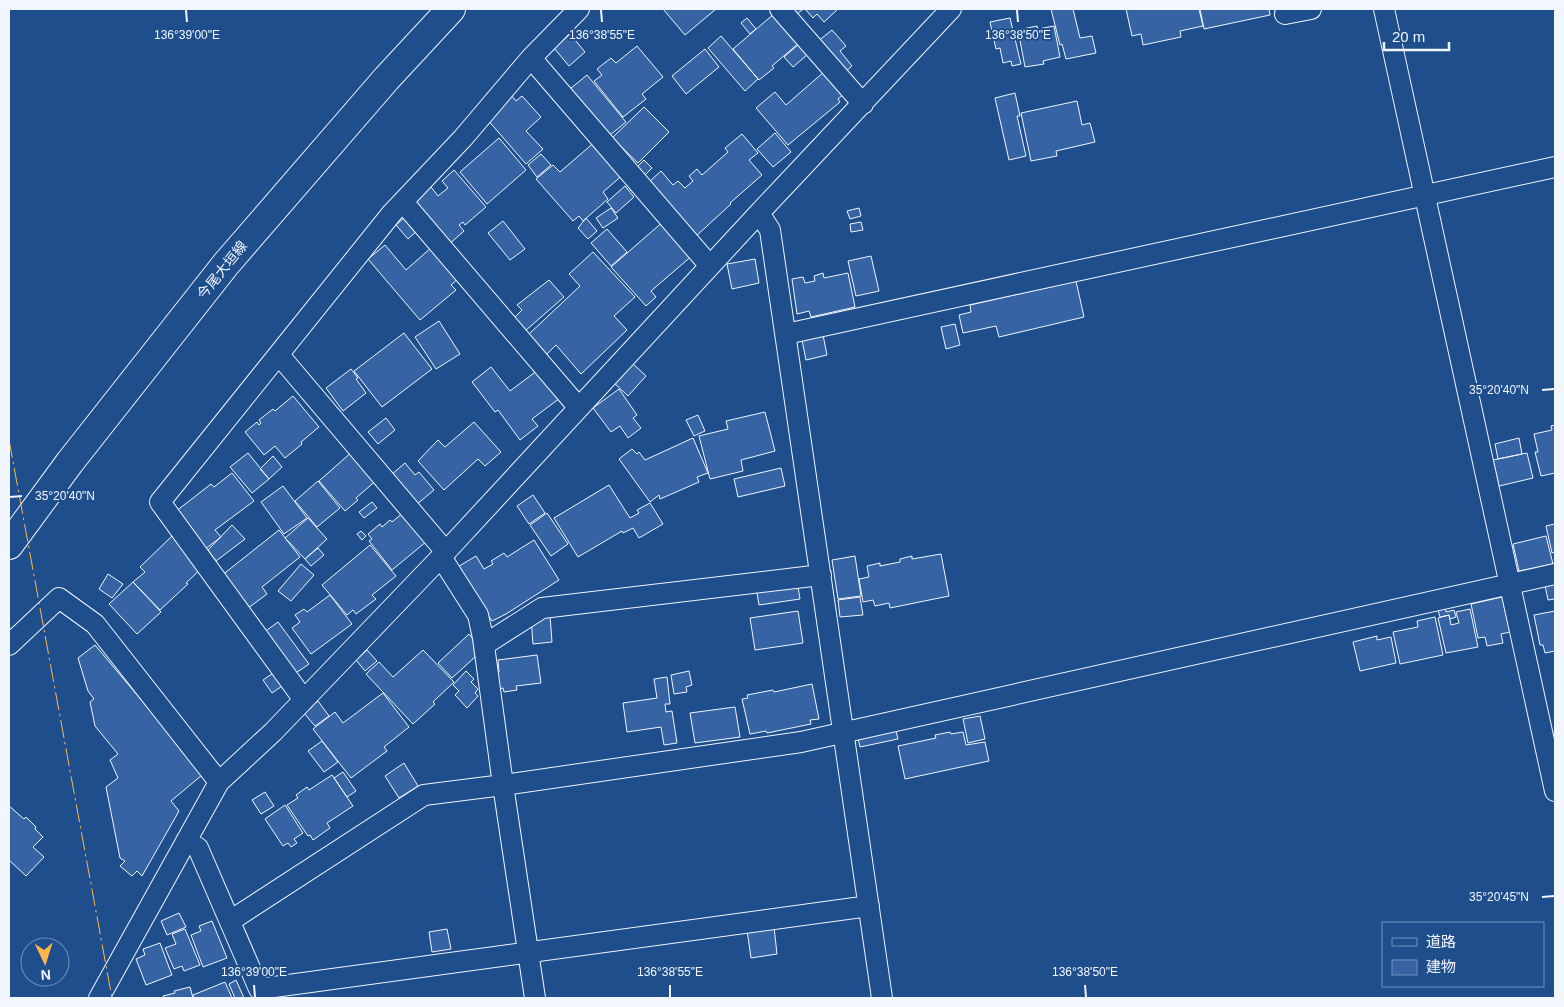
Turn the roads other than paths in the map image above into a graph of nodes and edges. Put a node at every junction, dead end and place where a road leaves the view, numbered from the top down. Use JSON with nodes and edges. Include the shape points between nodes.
{"nodes":[{"id":1,"x":451,"y":9,"type":"edge"},
{"id":2,"x":580,"y":9,"type":"edge"},
{"id":3,"x":780,"y":9,"type":"edge"},
{"id":4,"x":951,"y":9,"type":"edge"},
{"id":5,"x":1311,"y":9,"type":"edge"},
{"id":6,"x":1384,"y":9,"type":"edge"},
{"id":7,"x":1286,"y":14,"type":"dead end"},
{"id":8,"x":531,"y":58,"type":"junction"},
{"id":9,"x":863,"y":104,"type":"junction"},
{"id":10,"x":1555,"y":166,"type":"edge"},
{"id":11,"x":1425,"y":194,"type":"junction"},
{"id":12,"x":403,"y":202,"type":"junction"},
{"id":13,"x":759,"y":213,"type":"junction"},
{"id":14,"x":710,"y":266,"type":"junction"},
{"id":15,"x":786,"y":334,"type":"junction"},
{"id":16,"x":279,"y":354,"type":"junction"},
{"id":17,"x":579,"y":408,"type":"junction"},
{"id":18,"x":9,"y":545,"type":"edge"},
{"id":19,"x":444,"y":554,"type":"junction"},
{"id":20,"x":1555,"y":574,"type":"edge"},
{"id":21,"x":821,"y":575,"type":"junction"},
{"id":22,"x":1510,"y":583,"type":"junction"},
{"id":23,"x":9,"y":645,"type":"edge"},
{"id":24,"x":484,"y":645,"type":"junction"},
{"id":25,"x":304,"y":700,"type":"junction"},
{"id":26,"x":843,"y":731,"type":"junction"},
{"id":27,"x":219,"y":782,"type":"junction"},
{"id":28,"x":503,"y":785,"type":"junction"},
{"id":29,"x":1555,"y":792,"type":"edge"},
{"id":30,"x":186,"y":841,"type":"junction"},
{"id":31,"x":869,"y":906,"type":"junction"},
{"id":32,"x":230,"y":921,"type":"junction"},
{"id":33,"x":529,"y":953,"type":"junction"},
{"id":34,"x":99,"y":998,"type":"edge"},
{"id":35,"x":535,"y":998,"type":"edge"},
{"id":36,"x":882,"y":998,"type":"edge"}],
"edges":[{"from":1,"to":18,"type":"main road","name":"今尾大垣線","via":[[226,264]]},
{"from":2,"to":8,"type":"street"},
{"from":3,"to":9,"type":"street"},
{"from":4,"to":9,"type":"street"},
{"from":5,"to":7,"type":"street"},
{"from":6,"to":11,"type":"street"},
{"from":8,"to":12,"type":"street"},
{"from":8,"to":14,"type":"street"},
{"from":9,"to":13,"type":"street"},
{"from":10,"to":11,"type":"street"},
{"from":11,"to":15,"type":"street"},
{"from":11,"to":22,"type":"street"},
{"from":12,"to":16,"type":"street"},
{"from":12,"to":17,"type":"street"},
{"from":13,"to":14,"type":"street"},
{"from":13,"to":15,"type":"street","via":[[770,230]]},
{"from":14,"to":17,"type":"street"},
{"from":15,"to":21,"type":"street"},
{"from":16,"to":19,"type":"street"},
{"from":16,"to":25,"type":"street","via":[[160,502]]},
{"from":17,"to":19,"type":"street"},
{"from":19,"to":24,"type":"street","via":[[478,615]]},
{"from":19,"to":25,"type":"street"},
{"from":20,"to":22,"type":"street"},
{"from":21,"to":24,"type":"street","via":[[542,608]]},
{"from":21,"to":26,"type":"street"},
{"from":22,"to":26,"type":"street"},
{"from":22,"to":29,"type":"street"},
{"from":23,"to":27,"type":"street","via":[[59,598],[95,624]]},
{"from":24,"to":28,"type":"street"},
{"from":25,"to":27,"type":"street"},
{"from":26,"to":28,"type":"street","via":[[801,742]]},
{"from":26,"to":31,"type":"street"},
{"from":27,"to":30,"type":"street"},
{"from":28,"to":32,"type":"street","via":[[424,795]]},
{"from":28,"to":33,"type":"street"},
{"from":30,"to":32,"type":"street","via":[[198,848]]},
{"from":30,"to":34,"type":"street"},
{"from":31,"to":33,"type":"street"},
{"from":31,"to":36,"type":"street"},
{"from":32,"to":33,"type":"street","via":[[259,989]]},
{"from":33,"to":35,"type":"street"}]}
